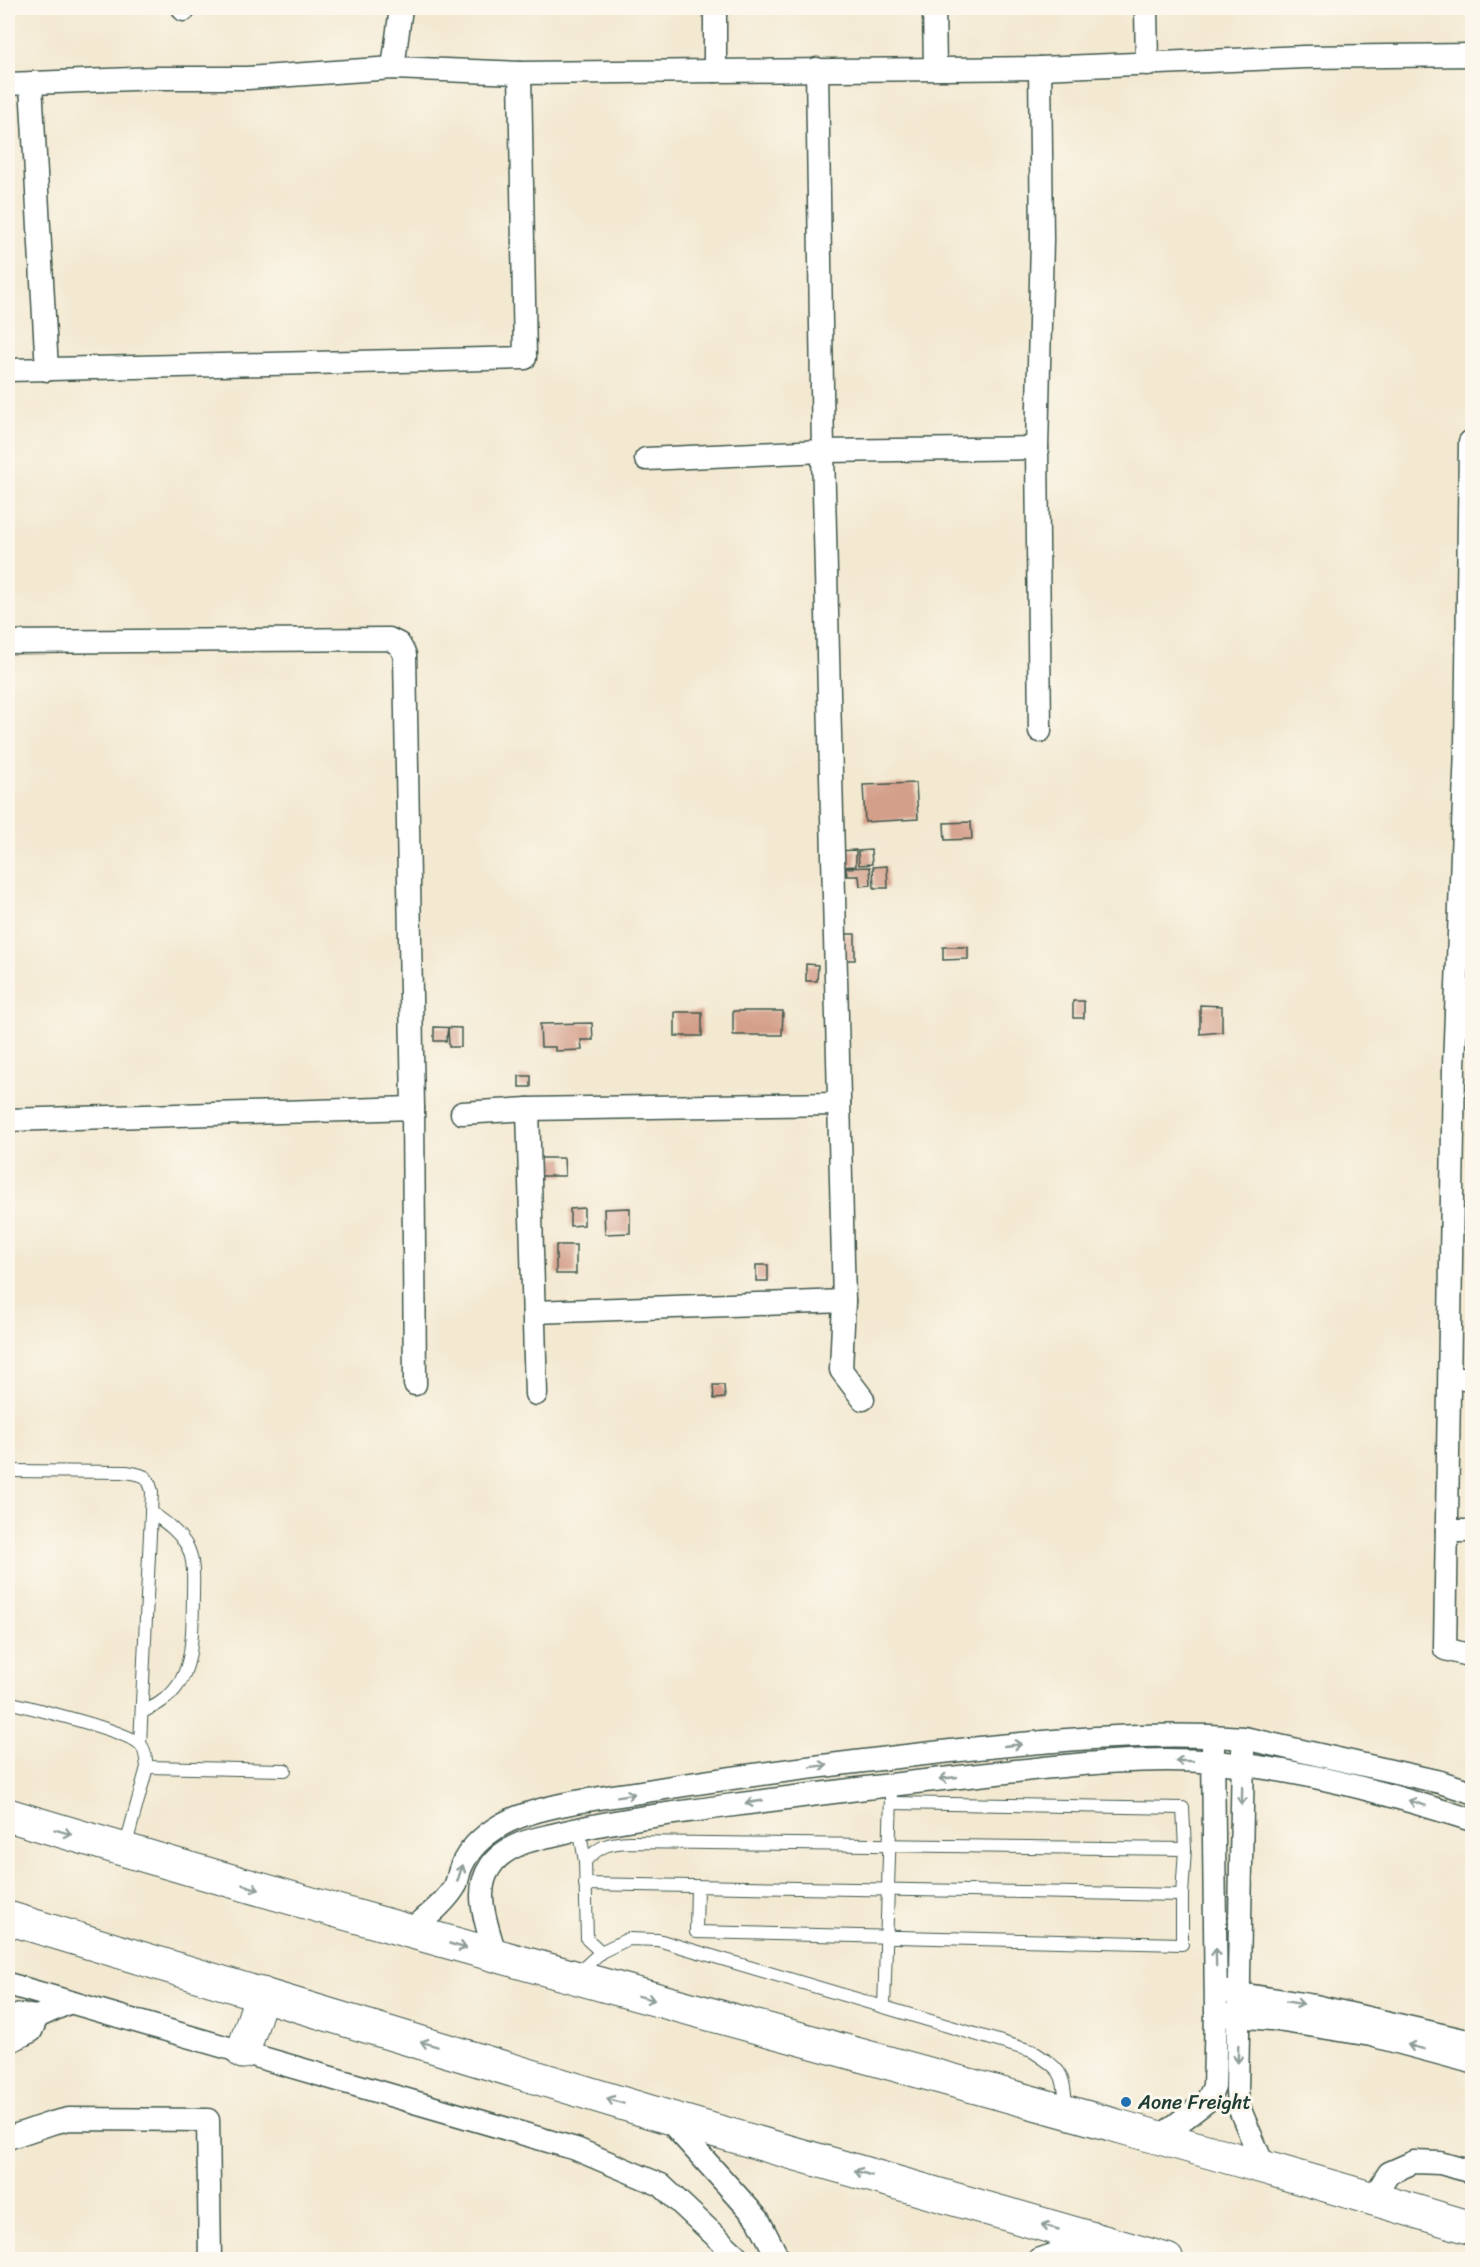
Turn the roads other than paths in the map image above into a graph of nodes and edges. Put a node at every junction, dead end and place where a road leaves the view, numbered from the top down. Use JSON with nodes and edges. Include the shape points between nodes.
{"nodes":[{"id":1,"x":401,"y":8,"type":"edge"},
{"id":2,"x":715,"y":8,"type":"edge"},
{"id":3,"x":934,"y":8,"type":"edge"},
{"id":4,"x":1146,"y":8,"type":"edge"},
{"id":5,"x":1473,"y":55,"type":"edge"},
{"id":6,"x":1147,"y":64,"type":"junction"},
{"id":7,"x":393,"y":68,"type":"junction"},
{"id":8,"x":935,"y":68,"type":"junction"},
{"id":9,"x":1040,"y":68,"type":"junction"},
{"id":10,"x":817,"y":69,"type":"junction"},
{"id":11,"x":715,"y":71,"type":"junction"},
{"id":12,"x":520,"y":73,"type":"junction"},
{"id":13,"x":8,"y":84,"type":"edge"},
{"id":14,"x":31,"y":84,"type":"junction"},
{"id":15,"x":8,"y":370,"type":"edge"},
{"id":16,"x":47,"y":370,"type":"junction"},
{"id":17,"x":1473,"y":442,"type":"edge"},
{"id":18,"x":1037,"y":448,"type":"junction"},
{"id":19,"x":824,"y":452,"type":"junction"},
{"id":20,"x":646,"y":459,"type":"dead end"},
{"id":21,"x":1471,"y":596,"type":"edge"},
{"id":22,"x":8,"y":642,"type":"edge"},
{"id":23,"x":1040,"y":730,"type":"dead end"},
{"id":24,"x":1469,"y":748,"type":"edge"},
{"id":25,"x":1466,"y":910,"type":"edge"},
{"id":26,"x":1463,"y":1066,"type":"edge"},
{"id":27,"x":839,"y":1104,"type":"junction"},
{"id":28,"x":413,"y":1108,"type":"junction"},
{"id":29,"x":528,"y":1109,"type":"junction"},
{"id":30,"x":462,"y":1113,"type":"dead end"},
{"id":31,"x":8,"y":1120,"type":"edge"},
{"id":32,"x":1462,"y":1222,"type":"edge"},
{"id":33,"x":844,"y":1301,"type":"junction"},
{"id":34,"x":534,"y":1312,"type":"junction"},
{"id":35,"x":1461,"y":1378,"type":"edge"},
{"id":36,"x":415,"y":1384,"type":"dead end"},
{"id":37,"x":536,"y":1394,"type":"dead end"},
{"id":38,"x":863,"y":1399,"type":"dead end"},
{"id":39,"x":8,"y":1471,"type":"edge"},
{"id":40,"x":151,"y":1512,"type":"junction"},
{"id":41,"x":1447,"y":1531,"type":"junction"},
{"id":42,"x":1473,"y":1531,"type":"edge"},
{"id":43,"x":1473,"y":1656,"type":"edge"},
{"id":44,"x":8,"y":1702,"type":"edge"},
{"id":45,"x":142,"y":1712,"type":"junction"},
{"id":46,"x":1213,"y":1736,"type":"junction"},
{"id":47,"x":1244,"y":1738,"type":"junction"},
{"id":48,"x":140,"y":1744,"type":"junction"},
{"id":49,"x":1213,"y":1761,"type":"junction"},
{"id":50,"x":1242,"y":1765,"type":"junction"},
{"id":51,"x":147,"y":1767,"type":"junction"},
{"id":52,"x":285,"y":1770,"type":"dead end"},
{"id":53,"x":1473,"y":1792,"type":"edge"},
{"id":54,"x":890,"y":1793,"type":"junction"},
{"id":55,"x":8,"y":1815,"type":"edge"},
{"id":56,"x":1473,"y":1820,"type":"edge"},
{"id":57,"x":579,"y":1828,"type":"junction"},
{"id":58,"x":890,"y":1846,"type":"junction"},
{"id":59,"x":1185,"y":1849,"type":"junction"},
{"id":60,"x":124,"y":1851,"type":"junction"},
{"id":61,"x":585,"y":1861,"type":"junction"},
{"id":62,"x":585,"y":1884,"type":"junction"},
{"id":63,"x":697,"y":1886,"type":"junction"},
{"id":64,"x":888,"y":1889,"type":"junction"},
{"id":65,"x":1182,"y":1895,"type":"junction"},
{"id":66,"x":8,"y":1918,"type":"edge"},
{"id":67,"x":409,"y":1932,"type":"junction"},
{"id":68,"x":696,"y":1932,"type":"junction"},
{"id":69,"x":887,"y":1936,"type":"junction"},
{"id":70,"x":688,"y":1949,"type":"junction"},
{"id":71,"x":601,"y":1952,"type":"junction"},
{"id":72,"x":496,"y":1957,"type":"junction"},
{"id":73,"x":573,"y":1978,"type":"junction"},
{"id":74,"x":8,"y":1984,"type":"edge"},
{"id":75,"x":1216,"y":1991,"type":"junction"},
{"id":76,"x":1239,"y":1993,"type":"junction"},
{"id":77,"x":262,"y":1994,"type":"junction"},
{"id":78,"x":70,"y":2002,"type":"junction"},
{"id":79,"x":884,"y":2007,"type":"junction"},
{"id":80,"x":1216,"y":2014,"type":"junction"},
{"id":81,"x":1239,"y":2016,"type":"junction"},
{"id":82,"x":37,"y":2017,"type":"junction"},
{"id":83,"x":8,"y":2020,"type":"edge"},
{"id":84,"x":8,"y":2042,"type":"edge"},
{"id":85,"x":1473,"y":2042,"type":"edge"},
{"id":86,"x":243,"y":2052,"type":"junction"},
{"id":87,"x":1473,"y":2062,"type":"edge"},
{"id":88,"x":1068,"y":2112,"type":"junction"},
{"id":89,"x":664,"y":2116,"type":"junction"},
{"id":90,"x":8,"y":2138,"type":"edge"},
{"id":91,"x":1160,"y":2138,"type":"junction"},
{"id":92,"x":1264,"y":2167,"type":"junction"},
{"id":93,"x":1473,"y":2172,"type":"edge"},
{"id":94,"x":1373,"y":2198,"type":"junction"},
{"id":95,"x":1473,"y":2228,"type":"edge"},
{"id":96,"x":1097,"y":2240,"type":"junction"},
{"id":97,"x":210,"y":2259,"type":"edge"},
{"id":98,"x":741,"y":2259,"type":"edge"},
{"id":99,"x":779,"y":2259,"type":"edge"},
{"id":100,"x":1038,"y":2259,"type":"edge"},
{"id":101,"x":1167,"y":2259,"type":"edge"}],
"edges":[{"from":1,"to":7,"type":"street"},
{"from":2,"to":11,"type":"street"},
{"from":3,"to":8,"type":"street"},
{"from":4,"to":6,"type":"street"},
{"from":5,"to":6,"type":"street"},
{"from":6,"to":9,"type":"street"},
{"from":7,"to":12,"type":"street"},
{"from":7,"to":14,"type":"street","via":[[247,78]]},
{"from":8,"to":9,"type":"street"},
{"from":8,"to":10,"type":"street"},
{"from":9,"to":18,"type":"street","via":[[1042,240]]},
{"from":10,"to":11,"type":"street"},
{"from":10,"to":19,"type":"street"},
{"from":11,"to":12,"type":"street"},
{"from":12,"to":16,"type":"street","via":[[525,357]]},
{"from":13,"to":14,"type":"street"},
{"from":14,"to":16,"type":"street"},
{"from":15,"to":16,"type":"street"},
{"from":17,"to":21,"type":"street"},
{"from":18,"to":19,"type":"street"},
{"from":18,"to":23,"type":"street"},
{"from":19,"to":20,"type":"street"},
{"from":19,"to":27,"type":"street"},
{"from":21,"to":24,"type":"street"},
{"from":22,"to":28,"type":"street","via":[[389,639],[399,644],[405,655]]},
{"from":24,"to":25,"type":"street"},
{"from":25,"to":26,"type":"street"},
{"from":26,"to":32,"type":"street"},
{"from":27,"to":29,"type":"street"},
{"from":27,"to":33,"type":"street"},
{"from":28,"to":31,"type":"street"},
{"from":28,"to":36,"type":"street"},
{"from":29,"to":30,"type":"street"},
{"from":29,"to":34,"type":"street"},
{"from":32,"to":35,"type":"street"},
{"from":33,"to":34,"type":"street"},
{"from":33,"to":38,"type":"street","via":[[841,1370]]},
{"from":34,"to":37,"type":"street"},
{"from":35,"to":41,"type":"street"},
{"from":39,"to":40,"type":"lane","via":[[143,1474],[152,1492]]},
{"from":40,"to":45,"type":"lane"},
{"from":40,"to":45,"type":"lane","via":[[177,1531],[188,1548],[193,1570],[192,1648],[185,1672],[173,1691],[164,1701]]},
{"from":41,"to":42,"type":"street"},
{"from":41,"to":43,"type":"street","via":[[1445,1649]]},
{"from":44,"to":48,"type":"lane","via":[[122,1734]]},
{"from":45,"to":48,"type":"lane"},
{"from":46,"to":47,"type":"street"},
{"from":46,"to":49,"type":"street"},
{"from":67,"to":46,"type":"street","one_way":true,"via":[[455,1887],[462,1865],[477,1841],[502,1824],[530,1813],[732,1777],[886,1758],[1074,1738]]},
{"from":47,"to":50,"type":"street"},
{"from":47,"to":53,"type":"street"},
{"from":48,"to":51,"type":"lane"},
{"from":49,"to":50,"type":"street"},
{"from":49,"to":54,"type":"street","one_way":true,"via":[[1065,1766]]},
{"from":75,"to":49,"type":"street","one_way":true},
{"from":56,"to":50,"type":"street","one_way":true,"via":[[1391,1795]]},
{"from":50,"to":76,"type":"street","one_way":true},
{"from":51,"to":52,"type":"lane"},
{"from":51,"to":60,"type":"lane"},
{"from":54,"to":57,"type":"street","one_way":true},
{"from":54,"to":58,"type":"lane"},
{"from":54,"to":59,"type":"lane","via":[[1183,1808]]},
{"from":55,"to":60,"type":"main road","one_way":true},
{"from":57,"to":61,"type":"lane"},
{"from":57,"to":72,"type":"street","via":[[521,1843],[501,1855],[489,1869],[481,1898]]},
{"from":58,"to":59,"type":"lane"},
{"from":58,"to":61,"type":"lane","via":[[609,1843]]},
{"from":58,"to":64,"type":"lane"},
{"from":59,"to":65,"type":"lane"},
{"from":60,"to":67,"type":"main road","one_way":true},
{"from":61,"to":62,"type":"lane"},
{"from":62,"to":63,"type":"lane"},
{"from":62,"to":71,"type":"lane","via":[[587,1939]]},
{"from":63,"to":64,"type":"lane"},
{"from":63,"to":68,"type":"lane"},
{"from":64,"to":65,"type":"lane"},
{"from":64,"to":69,"type":"lane"},
{"from":65,"to":69,"type":"lane","via":[[1182,1944]]},
{"from":66,"to":77,"type":"main road"},
{"from":67,"to":72,"type":"main road","one_way":true},
{"from":68,"to":69,"type":"lane"},
{"from":68,"to":70,"type":"lane"},
{"from":69,"to":79,"type":"lane"},
{"from":70,"to":71,"type":"lane","via":[[658,1940],[628,1939]]},
{"from":70,"to":79,"type":"lane"},
{"from":71,"to":73,"type":"lane"},
{"from":72,"to":73,"type":"main road"},
{"from":73,"to":88,"type":"main road","one_way":true},
{"from":74,"to":78,"type":"street"},
{"from":75,"to":76,"type":"street"},
{"from":75,"to":80,"type":"street"},
{"from":76,"to":81,"type":"street"},
{"from":76,"to":85,"type":"street","one_way":true},
{"from":77,"to":86,"type":"main road"},
{"from":89,"to":77,"type":"main road","one_way":true},
{"from":78,"to":82,"type":"street"},
{"from":78,"to":86,"type":"street"},
{"from":79,"to":88,"type":"lane","via":[[1032,2051],[1063,2076]]},
{"from":80,"to":81,"type":"street"},
{"from":80,"to":91,"type":"street","via":[[1214,2087],[1207,2102]]},
{"from":87,"to":81,"type":"street","one_way":true,"via":[[1371,2035]]},
{"from":81,"to":92,"type":"street","one_way":true,"via":[[1239,2105]]},
{"from":82,"to":83,"type":"street","via":[[20,2015]]},
{"from":82,"to":84,"type":"street","via":[[31,2031]]},
{"from":86,"to":98,"type":"street","via":[[576,2149],[661,2185]]},
{"from":88,"to":91,"type":"main road"},
{"from":96,"to":89,"type":"main road","one_way":true},
{"from":89,"to":99,"type":"street","via":[[758,2219]]},
{"from":90,"to":97,"type":"street","via":[[69,2120],[208,2120]]},
{"from":91,"to":92,"type":"main road"},
{"from":92,"to":94,"type":"main road"},
{"from":93,"to":94,"type":"street","via":[[1440,2163],[1414,2162],[1389,2173]]},
{"from":94,"to":95,"type":"main road"},
{"from":96,"to":100,"type":"street"},
{"from":96,"to":101,"type":"main road"}]}
